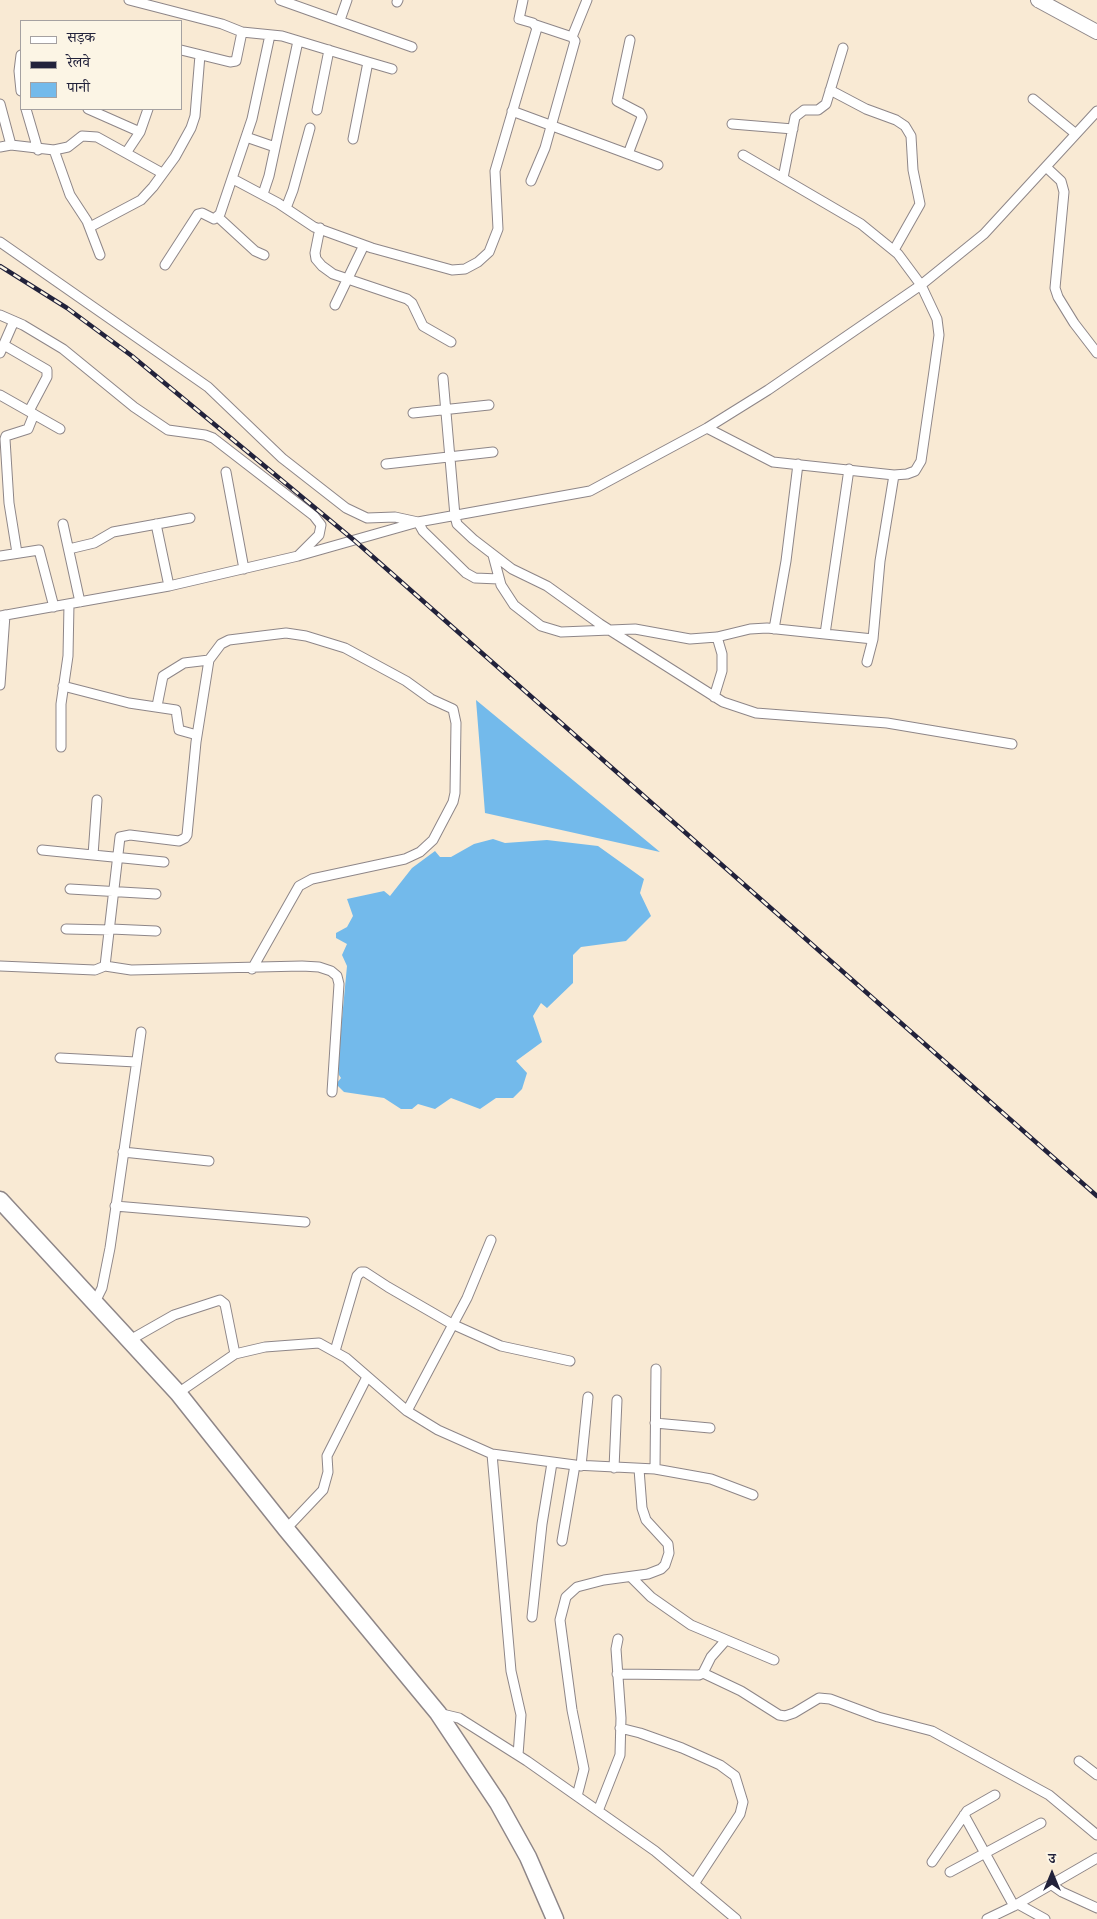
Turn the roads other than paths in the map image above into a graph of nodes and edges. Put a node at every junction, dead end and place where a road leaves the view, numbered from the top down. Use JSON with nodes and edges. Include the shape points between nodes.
{"nodes":[{"id":1,"x":129,"y":0,"type":"edge"},
{"id":2,"x":280,"y":0,"type":"edge"},
{"id":3,"x":347,"y":0,"type":"edge"},
{"id":4,"x":523,"y":0,"type":"edge"},
{"id":5,"x":587,"y":0,"type":"edge"},
{"id":6,"x":1038,"y":0,"type":"edge"},
{"id":7,"x":163,"y":4,"type":"edge"},
{"id":8,"x":1056,"y":4,"type":"edge"},
{"id":9,"x":340,"y":20,"type":"junction"},
{"id":10,"x":536,"y":25,"type":"junction"},
{"id":11,"x":242,"y":32,"type":"junction"},
{"id":12,"x":1097,"y":32,"type":"edge"},
{"id":13,"x":270,"y":34,"type":"junction"},
{"id":14,"x":572,"y":37,"type":"junction"},
{"id":15,"x":630,"y":40,"type":"dead end"},
{"id":16,"x":298,"y":41,"type":"junction"},
{"id":17,"x":412,"y":46,"type":"dead end"},
{"id":18,"x":843,"y":48,"type":"dead end"},
{"id":19,"x":182,"y":50,"type":"edge"},
{"id":20,"x":329,"y":50,"type":"junction"},
{"id":21,"x":200,"y":55,"type":"junction"},
{"id":22,"x":368,"y":62,"type":"junction"},
{"id":23,"x":20,"y":63,"type":"edge"},
{"id":24,"x":392,"y":69,"type":"dead end"},
{"id":25,"x":20,"y":80,"type":"edge"},
{"id":26,"x":830,"y":90,"type":"junction"},
{"id":27,"x":1033,"y":99,"type":"dead end"},
{"id":28,"x":0,"y":104,"type":"edge"},
{"id":29,"x":26,"y":110,"type":"edge"},
{"id":30,"x":90,"y":110,"type":"edge"},
{"id":31,"x":148,"y":110,"type":"edge"},
{"id":32,"x":317,"y":110,"type":"dead end"},
{"id":33,"x":512,"y":111,"type":"junction"},
{"id":34,"x":1097,"y":111,"type":"edge"},
{"id":35,"x":732,"y":124,"type":"dead end"},
{"id":36,"x":551,"y":126,"type":"junction"},
{"id":37,"x":310,"y":128,"type":"dead end"},
{"id":38,"x":793,"y":129,"type":"junction"},
{"id":39,"x":140,"y":132,"type":"junction"},
{"id":40,"x":1076,"y":134,"type":"junction"},
{"id":41,"x":246,"y":137,"type":"junction"},
{"id":42,"x":353,"y":139,"type":"dead end"},
{"id":43,"x":11,"y":145,"type":"junction"},
{"id":44,"x":0,"y":147,"type":"edge"},
{"id":45,"x":275,"y":147,"type":"junction"},
{"id":46,"x":38,"y":150,"type":"junction"},
{"id":47,"x":54,"y":150,"type":"junction"},
{"id":48,"x":126,"y":153,"type":"junction"},
{"id":49,"x":628,"y":154,"type":"junction"},
{"id":50,"x":743,"y":155,"type":"dead end"},
{"id":51,"x":658,"y":165,"type":"dead end"},
{"id":52,"x":1046,"y":167,"type":"junction"},
{"id":53,"x":162,"y":173,"type":"junction"},
{"id":54,"x":783,"y":178,"type":"junction"},
{"id":55,"x":232,"y":179,"type":"junction"},
{"id":56,"x":531,"y":181,"type":"dead end"},
{"id":57,"x":263,"y":194,"type":"junction"},
{"id":58,"x":286,"y":208,"type":"junction"},
{"id":59,"x":218,"y":217,"type":"junction"},
{"id":60,"x":90,"y":227,"type":"junction"},
{"id":61,"x":320,"y":228,"type":"junction"},
{"id":62,"x":0,"y":242,"type":"edge"},
{"id":63,"x":364,"y":245,"type":"junction"},
{"id":64,"x":894,"y":250,"type":"junction"},
{"id":65,"x":100,"y":255,"type":"dead end"},
{"id":66,"x":264,"y":255,"type":"dead end"},
{"id":67,"x":165,"y":265,"type":"dead end"},
{"id":68,"x":350,"y":278,"type":"junction"},
{"id":69,"x":920,"y":285,"type":"junction"},
{"id":70,"x":335,"y":305,"type":"dead end"},
{"id":71,"x":0,"y":315,"type":"edge"},
{"id":72,"x":14,"y":321,"type":"junction"},
{"id":73,"x":451,"y":342,"type":"dead end"},
{"id":74,"x":2,"y":349,"type":"edge"},
{"id":75,"x":1097,"y":353,"type":"edge"},
{"id":76,"x":443,"y":378,"type":"dead end"},
{"id":77,"x":0,"y":395,"type":"edge"},
{"id":78,"x":489,"y":406,"type":"dead end"},
{"id":79,"x":446,"y":410,"type":"junction"},
{"id":80,"x":413,"y":412,"type":"dead end"},
{"id":81,"x":32,"y":413,"type":"junction"},
{"id":82,"x":707,"y":428,"type":"junction"},
{"id":83,"x":60,"y":429,"type":"dead end"},
{"id":84,"x":492,"y":452,"type":"dead end"},
{"id":85,"x":450,"y":457,"type":"junction"},
{"id":86,"x":386,"y":464,"type":"dead end"},
{"id":87,"x":798,"y":464,"type":"junction"},
{"id":88,"x":849,"y":469,"type":"junction"},
{"id":89,"x":226,"y":472,"type":"dead end"},
{"id":90,"x":894,"y":475,"type":"junction"},
{"id":91,"x":455,"y":516,"type":"junction"},
{"id":92,"x":190,"y":518,"type":"dead end"},
{"id":93,"x":418,"y":522,"type":"junction"},
{"id":94,"x":63,"y":524,"type":"dead end"},
{"id":95,"x":156,"y":524,"type":"junction"},
{"id":96,"x":69,"y":550,"type":"junction"},
{"id":97,"x":17,"y":553,"type":"junction"},
{"id":98,"x":493,"y":555,"type":"junction"},
{"id":99,"x":0,"y":556,"type":"edge"},
{"id":100,"x":298,"y":556,"type":"junction"},
{"id":101,"x":244,"y":569,"type":"junction"},
{"id":102,"x":500,"y":579,"type":"junction"},
{"id":103,"x":169,"y":586,"type":"junction"},
{"id":104,"x":80,"y":602,"type":"junction"},
{"id":105,"x":69,"y":604,"type":"junction"},
{"id":106,"x":54,"y":607,"type":"junction"},
{"id":107,"x":2,"y":616,"type":"edge"},
{"id":108,"x":607,"y":629,"type":"junction"},
{"id":109,"x":774,"y":629,"type":"junction"},
{"id":110,"x":825,"y":634,"type":"junction"},
{"id":111,"x":718,"y":637,"type":"junction"},
{"id":112,"x":873,"y":639,"type":"junction"},
{"id":113,"x":209,"y":660,"type":"junction"},
{"id":114,"x":867,"y":662,"type":"dead end"},
{"id":115,"x":0,"y":685,"type":"edge"},
{"id":116,"x":63,"y":686,"type":"junction"},
{"id":117,"x":714,"y":697,"type":"junction"},
{"id":118,"x":157,"y":706,"type":"junction"},
{"id":119,"x":198,"y":735,"type":"junction"},
{"id":120,"x":1012,"y":744,"type":"dead end"},
{"id":121,"x":61,"y":747,"type":"dead end"},
{"id":122,"x":97,"y":800,"type":"dead end"},
{"id":123,"x":42,"y":850,"type":"dead end"},
{"id":124,"x":93,"y":855,"type":"junction"},
{"id":125,"x":118,"y":857,"type":"junction"},
{"id":126,"x":164,"y":862,"type":"dead end"},
{"id":127,"x":70,"y":889,"type":"dead end"},
{"id":128,"x":115,"y":892,"type":"junction"},
{"id":129,"x":156,"y":894,"type":"dead end"},
{"id":130,"x":66,"y":928,"type":"dead end"},
{"id":131,"x":111,"y":929,"type":"junction"},
{"id":132,"x":156,"y":931,"type":"dead end"},
{"id":133,"x":0,"y":966,"type":"edge"},
{"id":134,"x":106,"y":966,"type":"junction"},
{"id":135,"x":252,"y":969,"type":"junction"},
{"id":136,"x":141,"y":1032,"type":"dead end"},
{"id":137,"x":60,"y":1058,"type":"dead end"},
{"id":138,"x":136,"y":1062,"type":"junction"},
{"id":139,"x":332,"y":1092,"type":"dead end"},
{"id":140,"x":123,"y":1152,"type":"junction"},
{"id":141,"x":208,"y":1161,"type":"dead end"},
{"id":142,"x":0,"y":1200,"type":"edge"},
{"id":143,"x":115,"y":1206,"type":"junction"},
{"id":144,"x":305,"y":1222,"type":"dead end"},
{"id":145,"x":491,"y":1240,"type":"dead end"},
{"id":146,"x":95,"y":1302,"type":"junction"},
{"id":147,"x":452,"y":1324,"type":"junction"},
{"id":148,"x":130,"y":1340,"type":"junction"},
{"id":149,"x":334,"y":1351,"type":"junction"},
{"id":150,"x":235,"y":1354,"type":"junction"},
{"id":151,"x":570,"y":1361,"type":"dead end"},
{"id":152,"x":656,"y":1369,"type":"dead end"},
{"id":153,"x":367,"y":1377,"type":"junction"},
{"id":154,"x":178,"y":1394,"type":"junction"},
{"id":155,"x":588,"y":1397,"type":"dead end"},
{"id":156,"x":617,"y":1400,"type":"dead end"},
{"id":157,"x":407,"y":1411,"type":"junction"},
{"id":158,"x":655,"y":1423,"type":"junction"},
{"id":159,"x":710,"y":1428,"type":"dead end"},
{"id":160,"x":492,"y":1454,"type":"junction"},
{"id":161,"x":552,"y":1463,"type":"junction"},
{"id":162,"x":578,"y":1466,"type":"junction"},
{"id":163,"x":614,"y":1468,"type":"junction"},
{"id":164,"x":639,"y":1469,"type":"junction"},
{"id":165,"x":655,"y":1469,"type":"junction"},
{"id":166,"x":753,"y":1495,"type":"dead end"},
{"id":167,"x":286,"y":1529,"type":"junction"},
{"id":168,"x":562,"y":1541,"type":"dead end"},
{"id":169,"x":631,"y":1576,"type":"junction"},
{"id":170,"x":532,"y":1617,"type":"dead end"},
{"id":171,"x":618,"y":1639,"type":"dead end"},
{"id":172,"x":726,"y":1640,"type":"junction"},
{"id":173,"x":774,"y":1660,"type":"dead end"},
{"id":174,"x":703,"y":1673,"type":"junction"},
{"id":175,"x":617,"y":1674,"type":"junction"},
{"id":176,"x":438,"y":1713,"type":"junction"},
{"id":177,"x":620,"y":1728,"type":"junction"},
{"id":178,"x":518,"y":1756,"type":"junction"},
{"id":179,"x":1079,"y":1761,"type":"dead end"},
{"id":180,"x":1097,"y":1775,"type":"edge"},
{"id":181,"x":996,"y":1795,"type":"dead end"},
{"id":182,"x":577,"y":1796,"type":"junction"},
{"id":183,"x":598,"y":1811,"type":"junction"},
{"id":184,"x":964,"y":1815,"type":"junction"},
{"id":185,"x":1041,"y":1823,"type":"dead end"},
{"id":186,"x":1097,"y":1834,"type":"edge"},
{"id":187,"x":984,"y":1852,"type":"junction"},
{"id":188,"x":1097,"y":1858,"type":"edge"},
{"id":189,"x":932,"y":1862,"type":"dead end"},
{"id":190,"x":950,"y":1872,"type":"dead end"},
{"id":191,"x":694,"y":1884,"type":"junction"},
{"id":192,"x":1052,"y":1885,"type":"junction"},
{"id":193,"x":1016,"y":1905,"type":"junction"},
{"id":194,"x":1097,"y":1908,"type":"edge"},
{"id":195,"x":554,"y":1919,"type":"edge"},
{"id":196,"x":736,"y":1919,"type":"edge"},
{"id":197,"x":987,"y":1919,"type":"edge"},
{"id":198,"x":1045,"y":1919,"type":"edge"}],
"edges":[{"from":1,"to":7,"type":"street"},
{"from":2,"to":9,"type":"street"},
{"from":3,"to":9,"type":"street"},
{"from":4,"to":10,"type":"street","via":[[519,19]]},
{"from":5,"to":14,"type":"street"},
{"from":6,"to":8,"type":"main road"},
{"from":7,"to":11,"type":"street"},
{"from":8,"to":12,"type":"main road"},
{"from":9,"to":17,"type":"street"},
{"from":10,"to":14,"type":"street"},
{"from":10,"to":33,"type":"street"},
{"from":11,"to":13,"type":"street"},
{"from":11,"to":21,"type":"street","via":[[236,61]]},
{"from":13,"to":16,"type":"street"},
{"from":13,"to":41,"type":"street"},
{"from":14,"to":36,"type":"street","via":[[574,45]]},
{"from":15,"to":49,"type":"street","via":[[617,101],[642,117]]},
{"from":16,"to":20,"type":"street"},
{"from":16,"to":45,"type":"street"},
{"from":18,"to":26,"type":"street"},
{"from":19,"to":21,"type":"street"},
{"from":20,"to":22,"type":"street"},
{"from":20,"to":32,"type":"street"},
{"from":21,"to":53,"type":"street","via":[[192,128]]},
{"from":22,"to":24,"type":"street"},
{"from":22,"to":42,"type":"street"},
{"from":23,"to":25,"type":"street"},
{"from":26,"to":38,"type":"street","via":[[822,109],[798,112]]},
{"from":26,"to":64,"type":"street","via":[[896,120],[911,136],[920,204]]},
{"from":27,"to":40,"type":"street"},
{"from":28,"to":43,"type":"street"},
{"from":29,"to":46,"type":"street"},
{"from":30,"to":39,"type":"street"},
{"from":31,"to":39,"type":"street"},
{"from":33,"to":36,"type":"street"},
{"from":33,"to":63,"type":"street","via":[[495,171],[498,229],[489,252],[465,269],[452,270]]},
{"from":34,"to":40,"type":"street"},
{"from":35,"to":38,"type":"street"},
{"from":36,"to":49,"type":"street"},
{"from":36,"to":56,"type":"street"},
{"from":37,"to":58,"type":"street"},
{"from":38,"to":54,"type":"street"},
{"from":39,"to":48,"type":"street"},
{"from":40,"to":52,"type":"street"},
{"from":41,"to":45,"type":"street"},
{"from":41,"to":55,"type":"street"},
{"from":43,"to":44,"type":"street"},
{"from":43,"to":46,"type":"street"},
{"from":45,"to":57,"type":"street"},
{"from":46,"to":47,"type":"street"},
{"from":47,"to":48,"type":"street","via":[[68,147],[86,136],[97,137]]},
{"from":47,"to":60,"type":"street","via":[[70,195]]},
{"from":48,"to":53,"type":"street"},
{"from":49,"to":51,"type":"street"},
{"from":50,"to":54,"type":"street"},
{"from":52,"to":69,"type":"street","via":[[984,234]]},
{"from":52,"to":75,"type":"street","via":[[1061,181],[1064,192],[1055,288],[1074,323]]},
{"from":53,"to":60,"type":"street","via":[[141,200]]},
{"from":54,"to":64,"type":"street","via":[[860,224]]},
{"from":55,"to":57,"type":"street"},
{"from":55,"to":59,"type":"street"},
{"from":57,"to":58,"type":"street"},
{"from":58,"to":61,"type":"street"},
{"from":59,"to":66,"type":"street","via":[[255,251]]},
{"from":59,"to":67,"type":"street","via":[[213,219],[198,214]]},
{"from":60,"to":65,"type":"street"},
{"from":61,"to":63,"type":"street"},
{"from":61,"to":68,"type":"street","via":[[316,259],[334,274]]},
{"from":62,"to":93,"type":"street","via":[[208,387],[282,458],[346,508],[367,518],[395,517]]},
{"from":63,"to":68,"type":"street"},
{"from":64,"to":69,"type":"street"},
{"from":68,"to":70,"type":"street"},
{"from":68,"to":73,"type":"street","via":[[407,299],[424,326]]},
{"from":69,"to":82,"type":"street"},
{"from":69,"to":90,"type":"street","via":[[937,320],[939,335],[923,451],[915,471]]},
{"from":71,"to":72,"type":"street"},
{"from":72,"to":74,"type":"street"},
{"from":72,"to":100,"type":"street","via":[[64,349],[134,407],[168,430],[213,438],[314,516],[321,525],[319,535]]},
{"from":74,"to":81,"type":"street","via":[[47,370]]},
{"from":76,"to":79,"type":"street"},
{"from":77,"to":81,"type":"street"},
{"from":78,"to":79,"type":"street"},
{"from":79,"to":80,"type":"street"},
{"from":79,"to":85,"type":"street"},
{"from":81,"to":83,"type":"street"},
{"from":81,"to":97,"type":"street","via":[[28,429],[5,439],[9,503]]},
{"from":82,"to":87,"type":"street","via":[[773,462]]},
{"from":82,"to":91,"type":"street","via":[[590,491]]},
{"from":84,"to":85,"type":"street"},
{"from":85,"to":86,"type":"street"},
{"from":85,"to":91,"type":"street"},
{"from":87,"to":88,"type":"street"},
{"from":87,"to":109,"type":"street"},
{"from":88,"to":90,"type":"street"},
{"from":88,"to":110,"type":"street"},
{"from":89,"to":101,"type":"street"},
{"from":90,"to":112,"type":"street","via":[[880,561]]},
{"from":91,"to":93,"type":"street"},
{"from":91,"to":98,"type":"street","via":[[458,524]]},
{"from":92,"to":95,"type":"street"},
{"from":93,"to":100,"type":"street"},
{"from":93,"to":102,"type":"street","via":[[466,574],[475,578]]},
{"from":94,"to":96,"type":"street"},
{"from":95,"to":96,"type":"street","via":[[113,532]]},
{"from":95,"to":103,"type":"street"},
{"from":96,"to":104,"type":"street"},
{"from":97,"to":99,"type":"street"},
{"from":97,"to":106,"type":"street","via":[[35,549],[41,554]]},
{"from":98,"to":102,"type":"street"},
{"from":98,"to":108,"type":"street","via":[[512,569],[547,586]]},
{"from":100,"to":101,"type":"street"},
{"from":101,"to":103,"type":"street"},
{"from":102,"to":108,"type":"street","via":[[514,604],[542,626],[574,633]]},
{"from":103,"to":104,"type":"street"},
{"from":104,"to":105,"type":"street"},
{"from":105,"to":106,"type":"street"},
{"from":105,"to":116,"type":"street","via":[[68,656]]},
{"from":106,"to":107,"type":"street"},
{"from":107,"to":115,"type":"street"},
{"from":108,"to":111,"type":"street","via":[[635,629],[690,638]]},
{"from":108,"to":117,"type":"street"},
{"from":109,"to":110,"type":"street"},
{"from":109,"to":111,"type":"street","via":[[750,629]]},
{"from":110,"to":112,"type":"street"},
{"from":111,"to":117,"type":"street","via":[[722,671]]},
{"from":112,"to":114,"type":"street"},
{"from":113,"to":118,"type":"street","via":[[184,663],[163,676]]},
{"from":113,"to":119,"type":"street"},
{"from":113,"to":135,"type":"street","via":[[221,644],[229,640],[286,633],[306,636],[345,648],[448,706],[456,714],[455,793],[433,840],[420,852],[405,859],[312,879],[299,886]]},
{"from":116,"to":118,"type":"street","via":[[129,703]]},
{"from":116,"to":121,"type":"street"},
{"from":117,"to":120,"type":"street","via":[[756,713],[887,722]]},
{"from":118,"to":119,"type":"street","via":[[176,710],[179,730]]},
{"from":119,"to":125,"type":"street","via":[[185,838],[174,841],[124,835],[120,837]]},
{"from":122,"to":124,"type":"street"},
{"from":123,"to":124,"type":"street"},
{"from":124,"to":125,"type":"street"},
{"from":125,"to":126,"type":"street"},
{"from":125,"to":128,"type":"street"},
{"from":127,"to":128,"type":"street"},
{"from":128,"to":129,"type":"street"},
{"from":128,"to":131,"type":"street"},
{"from":130,"to":131,"type":"street"},
{"from":131,"to":132,"type":"street"},
{"from":131,"to":134,"type":"street"},
{"from":133,"to":134,"type":"street","via":[[95,970]]},
{"from":134,"to":135,"type":"street","via":[[131,970]]},
{"from":135,"to":139,"type":"street","via":[[319,967],[337,976]]},
{"from":136,"to":138,"type":"street"},
{"from":137,"to":138,"type":"street"},
{"from":138,"to":140,"type":"street"},
{"from":140,"to":141,"type":"street"},
{"from":140,"to":143,"type":"street"},
{"from":142,"to":146,"type":"highway"},
{"from":143,"to":144,"type":"street"},
{"from":143,"to":146,"type":"street","via":[[102,1288]]},
{"from":145,"to":147,"type":"street","via":[[468,1298]]},
{"from":146,"to":148,"type":"highway"},
{"from":147,"to":149,"type":"street","via":[[368,1273],[361,1272],[356,1277]]},
{"from":147,"to":151,"type":"street","via":[[502,1346]]},
{"from":147,"to":157,"type":"street"},
{"from":148,"to":150,"type":"street","via":[[174,1315],[220,1300],[224,1304]]},
{"from":148,"to":154,"type":"highway"},
{"from":149,"to":150,"type":"street","via":[[311,1342]]},
{"from":149,"to":153,"type":"street"},
{"from":150,"to":154,"type":"street"},
{"from":152,"to":158,"type":"street"},
{"from":153,"to":157,"type":"street"},
{"from":153,"to":167,"type":"street","via":[[327,1456],[328,1472],[323,1490]]},
{"from":154,"to":167,"type":"highway"},
{"from":155,"to":162,"type":"street"},
{"from":156,"to":163,"type":"street"},
{"from":157,"to":160,"type":"street","via":[[438,1430]]},
{"from":158,"to":159,"type":"street"},
{"from":158,"to":165,"type":"street"},
{"from":160,"to":161,"type":"street"},
{"from":160,"to":178,"type":"street","via":[[511,1671],[521,1715]]},
{"from":161,"to":162,"type":"street"},
{"from":161,"to":170,"type":"street"},
{"from":162,"to":163,"type":"street"},
{"from":162,"to":168,"type":"street"},
{"from":163,"to":164,"type":"street"},
{"from":164,"to":165,"type":"street"},
{"from":164,"to":169,"type":"street","via":[[646,1520],[666,1540],[669,1553],[661,1569]]},
{"from":165,"to":166,"type":"street","via":[[711,1479]]},
{"from":167,"to":176,"type":"highway"},
{"from":169,"to":172,"type":"street","via":[[651,1597],[683,1619]]},
{"from":169,"to":182,"type":"street","via":[[577,1587],[566,1597],[562,1607],[561,1639],[584,1769]]},
{"from":171,"to":175,"type":"street"},
{"from":172,"to":173,"type":"street"},
{"from":172,"to":174,"type":"street","via":[[711,1657]]},
{"from":174,"to":175,"type":"street","via":[[695,1676]]},
{"from":174,"to":186,"type":"street","via":[[741,1691],[779,1715],[785,1716],[819,1698],[830,1699],[878,1717],[932,1731],[1049,1795]]},
{"from":175,"to":177,"type":"street"},
{"from":176,"to":178,"type":"street","via":[[459,1718]]},
{"from":176,"to":195,"type":"highway","via":[[498,1803],[528,1857]]},
{"from":177,"to":183,"type":"street","via":[[618,1763]]},
{"from":177,"to":191,"type":"street","via":[[682,1748],[720,1765],[735,1776],[742,1802],[740,1814]]},
{"from":178,"to":182,"type":"street"},
{"from":179,"to":180,"type":"street"},
{"from":181,"to":184,"type":"street"},
{"from":182,"to":183,"type":"street"},
{"from":183,"to":191,"type":"street","via":[[655,1851]]},
{"from":184,"to":187,"type":"street"},
{"from":184,"to":189,"type":"street"},
{"from":185,"to":187,"type":"street"},
{"from":187,"to":190,"type":"street"},
{"from":187,"to":193,"type":"street"},
{"from":188,"to":192,"type":"street"},
{"from":191,"to":196,"type":"street"},
{"from":192,"to":193,"type":"street"},
{"from":192,"to":194,"type":"street"},
{"from":193,"to":197,"type":"street"},
{"from":193,"to":198,"type":"street"}]}
